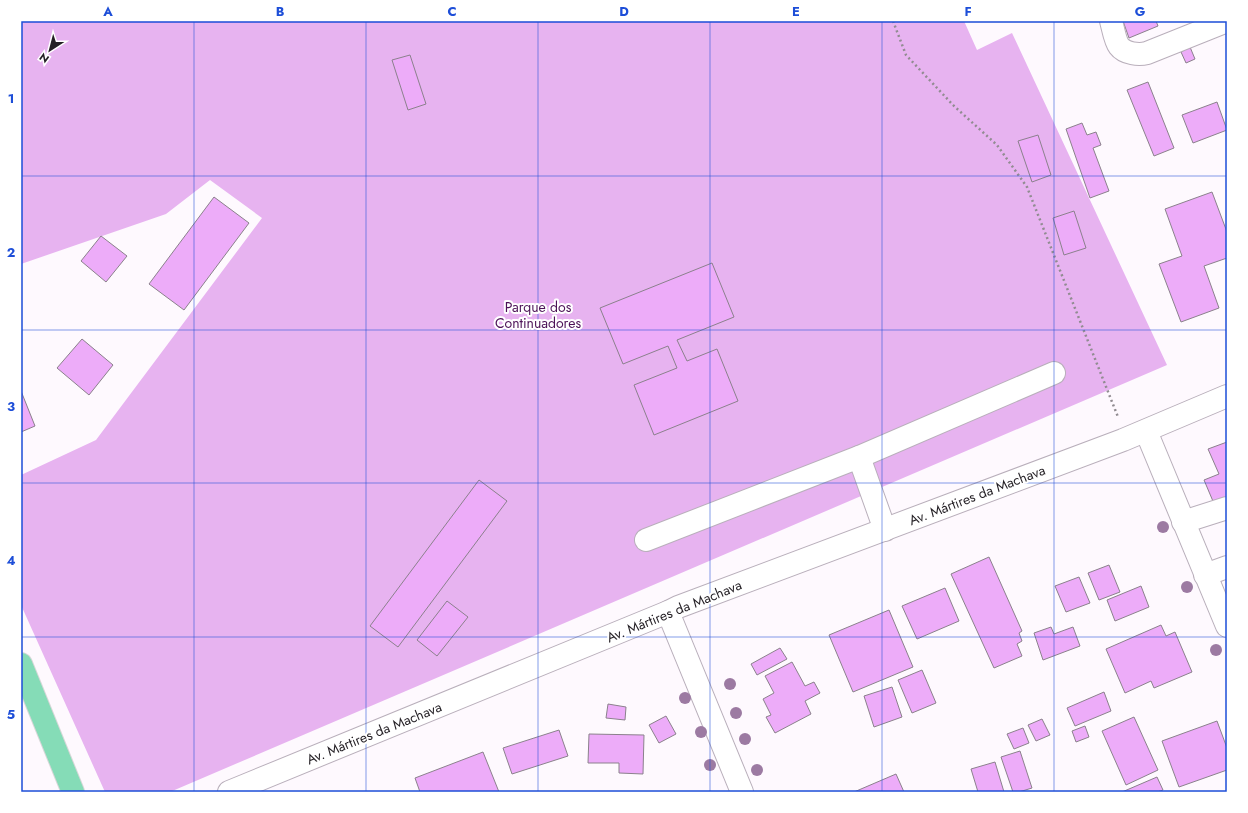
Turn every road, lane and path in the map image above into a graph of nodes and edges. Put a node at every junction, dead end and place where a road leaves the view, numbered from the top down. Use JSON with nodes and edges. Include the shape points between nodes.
{"nodes":[{"id":1,"x":893,"y":21,"type":"edge"},
{"id":2,"x":1111,"y":21,"type":"edge"},
{"id":3,"x":1227,"y":21,"type":"edge"},
{"id":4,"x":1054,"y":373,"type":"dead end"},
{"id":5,"x":1227,"y":396,"type":"edge"},
{"id":6,"x":1132,"y":437,"type":"junction"},
{"id":7,"x":859,"y":457,"type":"junction"},
{"id":8,"x":1227,"y":508,"type":"edge"},
{"id":9,"x":1183,"y":522,"type":"junction"},
{"id":10,"x":885,"y":530,"type":"junction"},
{"id":11,"x":646,"y":540,"type":"dead end"},
{"id":12,"x":1227,"y":567,"type":"edge"},
{"id":13,"x":1205,"y":575,"type":"junction"},
{"id":14,"x":668,"y":612,"type":"junction"},
{"id":15,"x":1227,"y":626,"type":"edge"},
{"id":16,"x":21,"y":664,"type":"edge"},
{"id":17,"x":72,"y":792,"type":"edge"},
{"id":18,"x":229,"y":792,"type":"edge"},
{"id":19,"x":742,"y":792,"type":"edge"}],
"edges":[{"from":1,"to":6,"type":"path","via":[[906,55],[954,106],[997,145],[1026,187]]},
{"from":2,"to":3,"type":"street","via":[[1119,47],[1140,55]]},
{"from":4,"to":7,"type":"street"},
{"from":5,"to":6,"type":"street","name":"Av. Mártires da Machava"},
{"from":6,"to":9,"type":"street","via":[[1166,480]]},
{"from":6,"to":10,"type":"street","name":"Av. Mártires da Machava"},
{"from":7,"to":10,"type":"street"},
{"from":7,"to":11,"type":"street"},
{"from":8,"to":9,"type":"street"},
{"from":9,"to":13,"type":"street"},
{"from":10,"to":14,"type":"street","name":"Av. Mártires da Machava"},
{"from":12,"to":13,"type":"street"},
{"from":13,"to":15,"type":"street"},
{"from":14,"to":18,"type":"street","name":"Av. Mártires da Machava"},
{"from":14,"to":19,"type":"street"},
{"from":16,"to":17,"type":"main road"}]}
